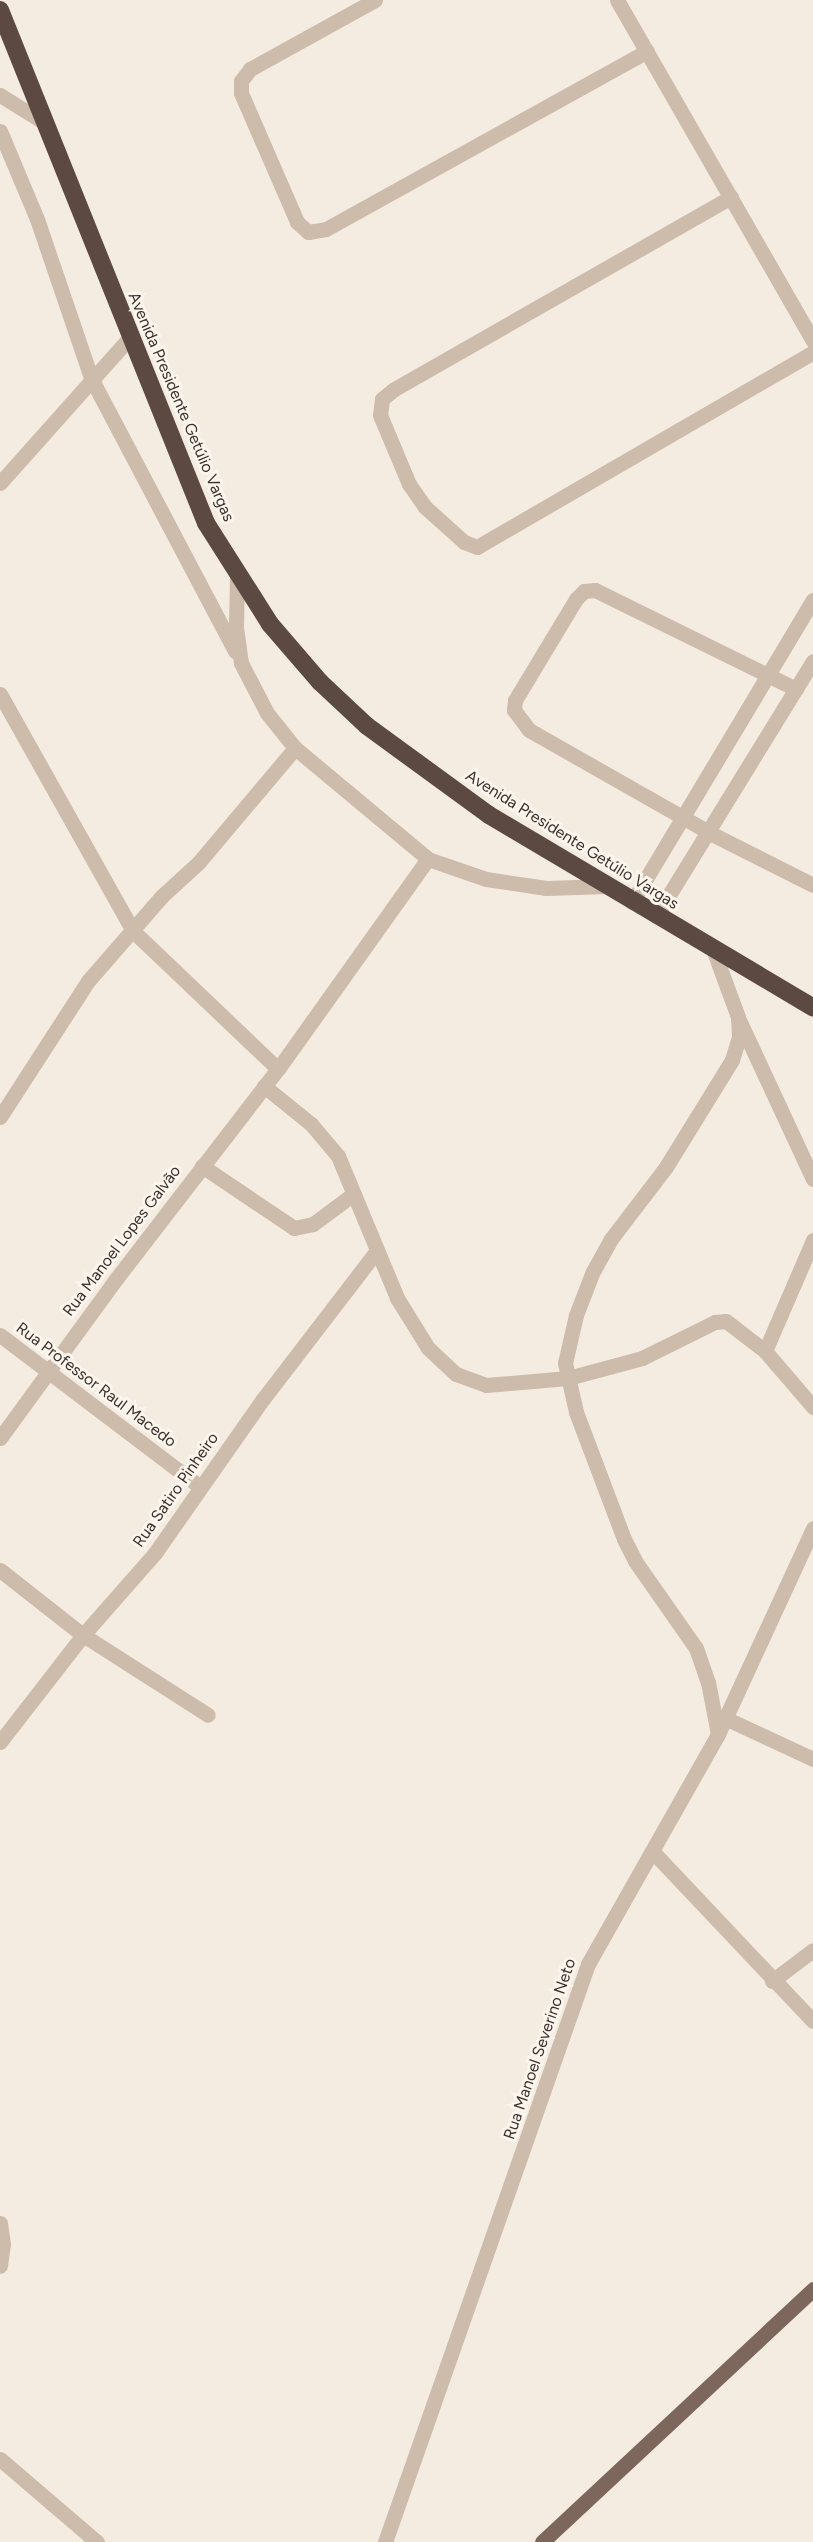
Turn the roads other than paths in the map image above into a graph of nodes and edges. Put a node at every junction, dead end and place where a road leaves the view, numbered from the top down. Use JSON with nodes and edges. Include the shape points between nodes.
{"nodes":[{"id":1,"x":375,"y":0,"type":"edge"},
{"id":2,"x":617,"y":0,"type":"edge"},
{"id":3,"x":0,"y":10,"type":"edge"},
{"id":4,"x":647,"y":51,"type":"junction"},
{"id":5,"x":0,"y":95,"type":"edge"},
{"id":6,"x":45,"y":123,"type":"junction"},
{"id":7,"x":0,"y":131,"type":"edge"},
{"id":8,"x":731,"y":197,"type":"junction"},
{"id":9,"x":129,"y":338,"type":"junction"},
{"id":10,"x":813,"y":341,"type":"edge"},
{"id":11,"x":813,"y":352,"type":"edge"},
{"id":12,"x":91,"y":378,"type":"junction"},
{"id":13,"x":0,"y":483,"type":"edge"},
{"id":14,"x":237,"y":576,"type":"junction"},
{"id":15,"x":813,"y":600,"type":"edge"},
{"id":16,"x":813,"y":661,"type":"edge"},
{"id":17,"x":241,"y":663,"type":"junction"},
{"id":18,"x":769,"y":673,"type":"junction"},
{"id":19,"x":796,"y":688,"type":"junction"},
{"id":20,"x":0,"y":694,"type":"edge"},
{"id":21,"x":295,"y":748,"type":"junction"},
{"id":22,"x":685,"y":818,"type":"junction"},
{"id":23,"x":710,"y":833,"type":"junction"},
{"id":24,"x":428,"y":859,"type":"junction"},
{"id":25,"x":813,"y":885,"type":"edge"},
{"id":26,"x":608,"y":886,"type":"junction"},
{"id":27,"x":632,"y":902,"type":"junction"},
{"id":28,"x":656,"y":916,"type":"junction"},
{"id":29,"x":133,"y":931,"type":"junction"},
{"id":30,"x":713,"y":949,"type":"junction"},
{"id":31,"x":813,"y":1007,"type":"edge"},
{"id":32,"x":738,"y":1017,"type":"junction"},
{"id":33,"x":278,"y":1069,"type":"junction"},
{"id":34,"x":264,"y":1086,"type":"junction"},
{"id":35,"x":0,"y":1117,"type":"edge"},
{"id":36,"x":202,"y":1166,"type":"junction"},
{"id":37,"x":813,"y":1179,"type":"edge"},
{"id":38,"x":352,"y":1195,"type":"junction"},
{"id":39,"x":813,"y":1240,"type":"edge"},
{"id":40,"x":375,"y":1253,"type":"junction"},
{"id":41,"x":0,"y":1335,"type":"edge"},
{"id":42,"x":765,"y":1351,"type":"junction"},
{"id":43,"x":46,"y":1371,"type":"junction"},
{"id":44,"x":568,"y":1378,"type":"junction"},
{"id":45,"x":813,"y":1407,"type":"edge"},
{"id":46,"x":0,"y":1438,"type":"edge"},
{"id":47,"x":199,"y":1486,"type":"junction"},
{"id":48,"x":813,"y":1528,"type":"edge"},
{"id":49,"x":0,"y":1570,"type":"edge"},
{"id":50,"x":83,"y":1635,"type":"junction"},
{"id":51,"x":208,"y":1714,"type":"dead end"},
{"id":52,"x":725,"y":1718,"type":"junction"},
{"id":53,"x":718,"y":1734,"type":"junction"},
{"id":54,"x":0,"y":1742,"type":"edge"},
{"id":55,"x":813,"y":1759,"type":"edge"},
{"id":56,"x":654,"y":1853,"type":"junction"},
{"id":57,"x":813,"y":1950,"type":"edge"},
{"id":58,"x":772,"y":1981,"type":"junction"},
{"id":59,"x":813,"y":2021,"type":"edge"},
{"id":60,"x":0,"y":2223,"type":"edge"},
{"id":61,"x":0,"y":2266,"type":"edge"},
{"id":62,"x":813,"y":2289,"type":"edge"},
{"id":63,"x":0,"y":2459,"type":"edge"},
{"id":64,"x":97,"y":2542,"type":"edge"},
{"id":65,"x":386,"y":2542,"type":"edge"},
{"id":66,"x":542,"y":2542,"type":"edge"}],
"edges":[{"from":1,"to":4,"type":"street","via":[[250,69],[241,81],[241,93],[297,222],[308,232],[326,229]]},
{"from":2,"to":4,"type":"street"},
{"from":3,"to":6,"type":"highway","name":"Avenida Presidente Getúlio Vargas"},
{"from":4,"to":8,"type":"street"},
{"from":5,"to":6,"type":"street"},
{"from":6,"to":9,"type":"highway","name":"Avenida Presidente Getúlio Vargas"},
{"from":7,"to":12,"type":"street","via":[[37,219]]},
{"from":8,"to":10,"type":"street"},
{"from":8,"to":11,"type":"street","via":[[393,390],[379,406],[380,416],[409,484],[425,507],[456,535],[477,547]]},
{"from":9,"to":12,"type":"street"},
{"from":9,"to":14,"type":"highway","name":"Avenida Presidente Getúlio Vargas","via":[[206,523]]},
{"from":12,"to":13,"type":"street"},
{"from":12,"to":17,"type":"street","via":[[145,474]]},
{"from":14,"to":17,"type":"street","via":[[236,628]]},
{"from":14,"to":26,"type":"highway","name":"Avenida Presidente Getúlio Vargas","via":[[270,624],[320,682],[367,726],[489,815]]},
{"from":15,"to":18,"type":"street"},
{"from":16,"to":19,"type":"street"},
{"from":17,"to":21,"type":"street","via":[[253,690]]},
{"from":18,"to":19,"type":"street"},
{"from":18,"to":22,"type":"street"},
{"from":18,"to":22,"type":"street","via":[[596,590],[584,591],[576,598],[515,700],[518,719],[529,730]]},
{"from":19,"to":23,"type":"street"},
{"from":20,"to":29,"type":"street"},
{"from":21,"to":24,"type":"street"},
{"from":21,"to":29,"type":"street","via":[[199,862]]},
{"from":22,"to":23,"type":"street"},
{"from":22,"to":27,"type":"street"},
{"from":23,"to":25,"type":"street"},
{"from":23,"to":28,"type":"street"},
{"from":24,"to":26,"type":"street","via":[[498,881],[546,888]]},
{"from":24,"to":33,"type":"street","name":"Rua Manoel Lopes Galvão"},
{"from":26,"to":27,"type":"highway","name":"Avenida Presidente Getúlio Vargas"},
{"from":27,"to":28,"type":"highway","name":"Avenida Presidente Getúlio Vargas"},
{"from":28,"to":30,"type":"highway","name":"Avenida Presidente Getúlio Vargas"},
{"from":29,"to":33,"type":"street"},
{"from":29,"to":35,"type":"street","via":[[88,981]]},
{"from":30,"to":31,"type":"highway","name":"Avenida Presidente Getúlio Vargas"},
{"from":30,"to":32,"type":"street"},
{"from":32,"to":37,"type":"street"},
{"from":32,"to":44,"type":"street","via":[[739,1037],[718,1088],[593,1271],[569,1344],[565,1363]]},
{"from":33,"to":34,"type":"street","name":"Rua Manoel Lopes Galvão"},
{"from":34,"to":36,"type":"street","name":"Rua Manoel Lopes Galvão"},
{"from":34,"to":38,"type":"street","via":[[326,1140],[344,1169]]},
{"from":36,"to":38,"type":"street","via":[[294,1228],[313,1224]]},
{"from":36,"to":43,"type":"street","name":"Rua Manoel Lopes Galvão"},
{"from":38,"to":40,"type":"street"},
{"from":39,"to":42,"type":"street"},
{"from":40,"to":44,"type":"street","via":[[428,1348],[456,1374],[486,1385]]},
{"from":40,"to":47,"type":"street","name":"Rua Satiro Pinheiro"},
{"from":41,"to":43,"type":"street","name":"Rua Professor Raul Macedo"},
{"from":42,"to":44,"type":"street","via":[[738,1327],[715,1322],[642,1358]]},
{"from":42,"to":45,"type":"street"},
{"from":43,"to":46,"type":"street","name":"Rua Manoel Lopes Galvão"},
{"from":43,"to":47,"type":"street","name":"Rua Professor Raul Macedo"},
{"from":44,"to":53,"type":"street","via":[[576,1412],[634,1561],[699,1654]]},
{"from":47,"to":50,"type":"street","name":"Rua Satiro Pinheiro","via":[[155,1553]]},
{"from":48,"to":52,"type":"street","name":"Rua Manoel Severino Neto"},
{"from":49,"to":50,"type":"street"},
{"from":50,"to":51,"type":"street"},
{"from":50,"to":54,"type":"street","name":"Rua Satiro Pinheiro"},
{"from":52,"to":53,"type":"street","name":"Rua Manoel Severino Neto"},
{"from":52,"to":55,"type":"street"},
{"from":53,"to":56,"type":"street","name":"Rua Manoel Severino Neto"},
{"from":56,"to":58,"type":"street"},
{"from":56,"to":65,"type":"street","name":"Rua Manoel Severino Neto","via":[[588,1964]]},
{"from":57,"to":58,"type":"street"},
{"from":58,"to":59,"type":"street"},
{"from":60,"to":61,"type":"street"},
{"from":62,"to":66,"type":"main road"},
{"from":63,"to":64,"type":"street"}]}
